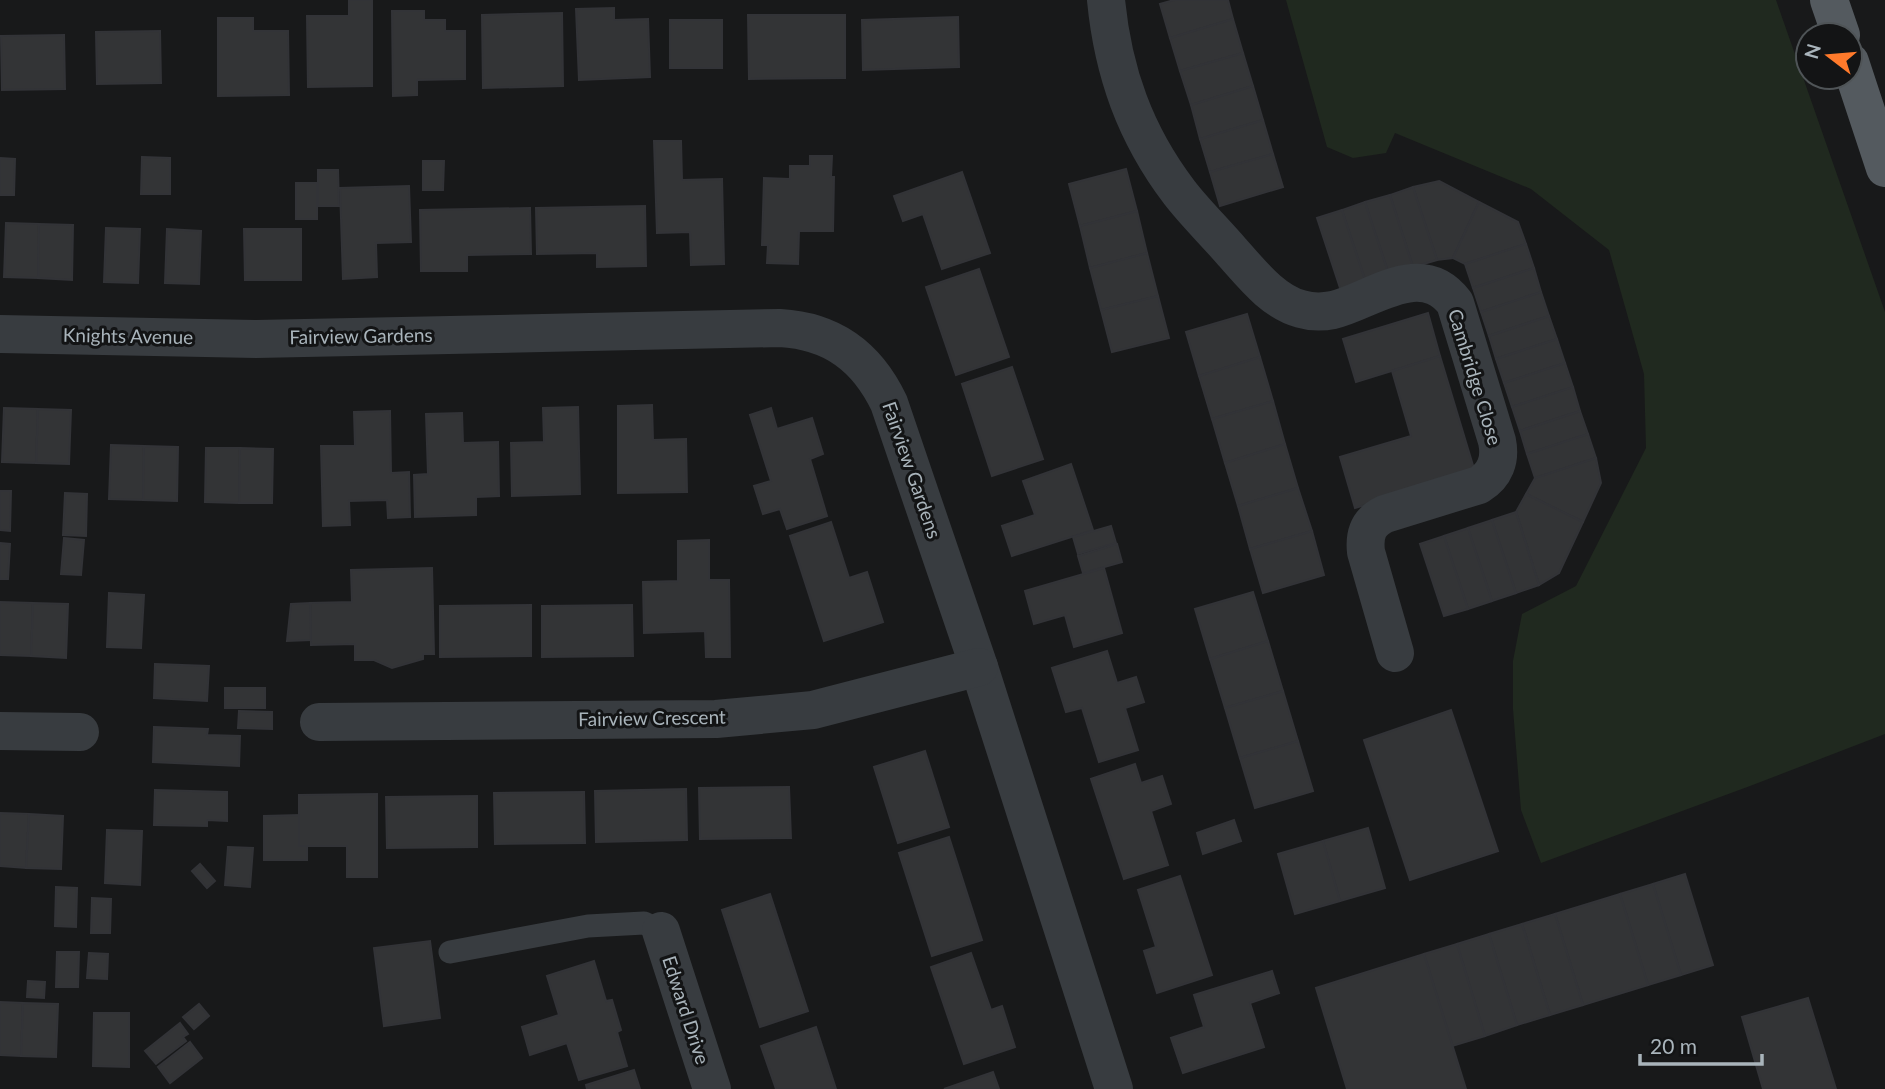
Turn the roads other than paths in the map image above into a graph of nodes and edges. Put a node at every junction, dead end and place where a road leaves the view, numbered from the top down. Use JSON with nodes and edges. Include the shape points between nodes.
{"nodes":[{"id":1,"x":1106,"y":0,"type":"edge"},
{"id":2,"x":1829,"y":0,"type":"edge"},
{"id":3,"x":1836,"y":21,"type":"edge"},
{"id":4,"x":1860,"y":91,"type":"edge"},
{"id":5,"x":1885,"y":168,"type":"edge"},
{"id":6,"x":0,"y":334,"type":"edge"},
{"id":7,"x":256,"y":339,"type":"joint"},
{"id":8,"x":1395,"y":653,"type":"dead end"},
{"id":9,"x":979,"y":667,"type":"junction"},
{"id":10,"x":319,"y":722,"type":"dead end"},
{"id":11,"x":0,"y":731,"type":"edge"},
{"id":12,"x":80,"y":732,"type":"dead end"},
{"id":13,"x":661,"y":931,"type":"joint"},
{"id":14,"x":450,"y":952,"type":"dead end"},
{"id":15,"x":712,"y":1089,"type":"edge"},
{"id":16,"x":1114,"y":1089,"type":"edge"}],
"edges":[{"from":1,"to":8,"type":"street","name":"Cambridge Close","via":[[1121,82],[1160,164],[1180,193],[1270,292],[1301,310],[1318,312],[1395,286],[1419,284],[1444,291],[1455,303],[1499,456],[1492,473],[1479,485],[1385,514],[1369,526],[1366,552]]},
{"from":2,"to":3,"type":"main road"},
{"from":4,"to":5,"type":"main road"},
{"from":6,"to":7,"type":"street","name":"Knights Avenue"},
{"from":7,"to":9,"type":"street","name":"Fairview Gardens","via":[[780,328],[826,338],[867,366],[890,403]]},
{"from":9,"to":10,"type":"street","name":"Fairview Crescent","via":[[813,710],[716,719]]},
{"from":9,"to":16,"type":"street","name":"Fairview Gardens"},
{"from":11,"to":12,"type":"street"},
{"from":13,"to":14,"type":"lane","via":[[644,923],[588,926]]},
{"from":13,"to":15,"type":"street","name":"Edward Drive"}]}
